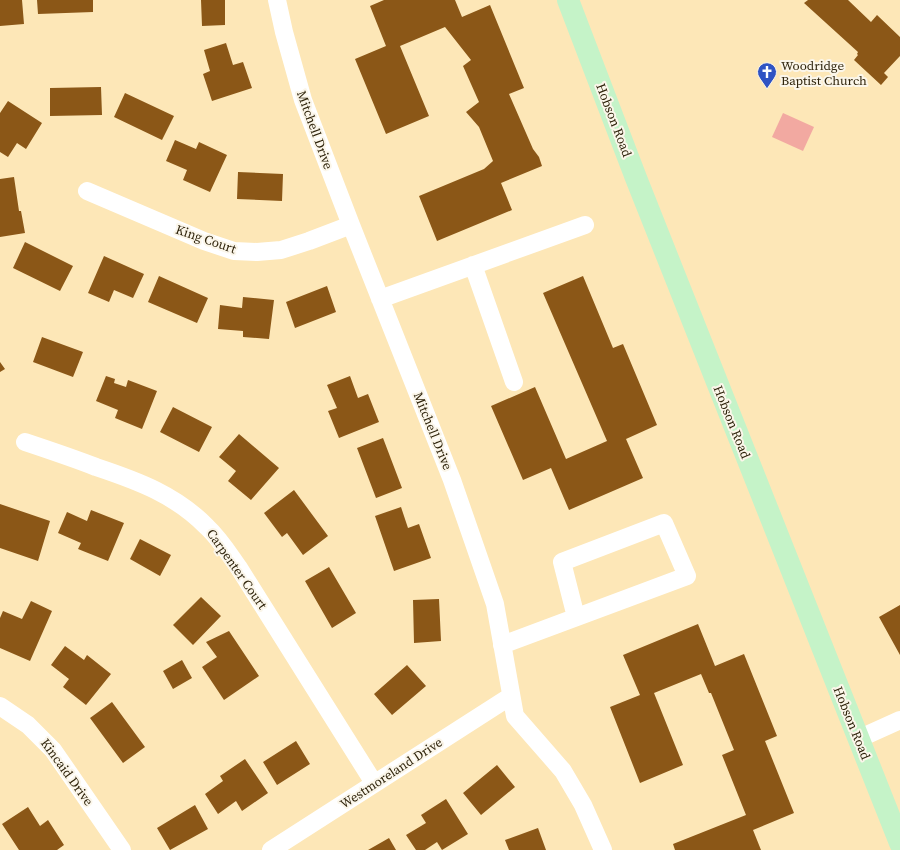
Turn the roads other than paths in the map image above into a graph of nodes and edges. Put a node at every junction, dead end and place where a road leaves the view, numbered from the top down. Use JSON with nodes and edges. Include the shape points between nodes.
{"nodes":[{"id":1,"x":277,"y":0,"type":"edge"},
{"id":2,"x":568,"y":0,"type":"edge"},
{"id":3,"x":87,"y":191,"type":"dead end"},
{"id":4,"x":351,"y":225,"type":"junction"},
{"id":5,"x":586,"y":226,"type":"dead end"},
{"id":6,"x":473,"y":265,"type":"junction"},
{"id":7,"x":380,"y":298,"type":"junction"},
{"id":8,"x":514,"y":382,"type":"dead end"},
{"id":9,"x":25,"y":442,"type":"dead end"},
{"id":10,"x":576,"y":617,"type":"junction"},
{"id":11,"x":502,"y":645,"type":"junction"},
{"id":12,"x":511,"y":696,"type":"junction"},
{"id":13,"x":0,"y":706,"type":"edge"},
{"id":14,"x":900,"y":720,"type":"edge"},
{"id":15,"x":858,"y":739,"type":"junction"},
{"id":16,"x":374,"y":784,"type":"junction"},
{"id":17,"x":900,"y":843,"type":"edge"},
{"id":18,"x":277,"y":848,"type":"edge"},
{"id":19,"x":122,"y":850,"type":"edge"},
{"id":20,"x":603,"y":850,"type":"edge"}],
"edges":[{"from":1,"to":4,"type":"street","name":"Mitchell Drive","via":[[303,100]]},
{"from":2,"to":15,"type":"main road","name":"Hobson Road"},
{"from":3,"to":4,"type":"street","name":"King Court","via":[[204,241],[234,251],[282,250]]},
{"from":4,"to":7,"type":"street","name":"Mitchell Drive"},
{"from":5,"to":6,"type":"street"},
{"from":6,"to":7,"type":"street"},
{"from":6,"to":8,"type":"street"},
{"from":7,"to":11,"type":"street","name":"Mitchell Drive","via":[[452,480],[495,604]]},
{"from":9,"to":16,"type":"street","name":"Carpenter Court","via":[[158,490],[182,505],[208,527],[239,568]]},
{"from":10,"to":10,"type":"street","via":[[686,576],[664,523],[562,562]]},
{"from":10,"to":11,"type":"street"},
{"from":11,"to":12,"type":"street","name":"Mitchell Drive"},
{"from":12,"to":16,"type":"street","name":"Westmoreland Drive"},
{"from":12,"to":20,"type":"street","name":"Mitchell Drive","via":[[514,716],[566,775]]},
{"from":13,"to":19,"type":"street","name":"Kincaid Drive","via":[[28,724],[53,750]]},
{"from":14,"to":15,"type":"street"},
{"from":15,"to":17,"type":"main road","name":"Hobson Road"},
{"from":16,"to":18,"type":"street","name":"Westmoreland Drive"}]}
